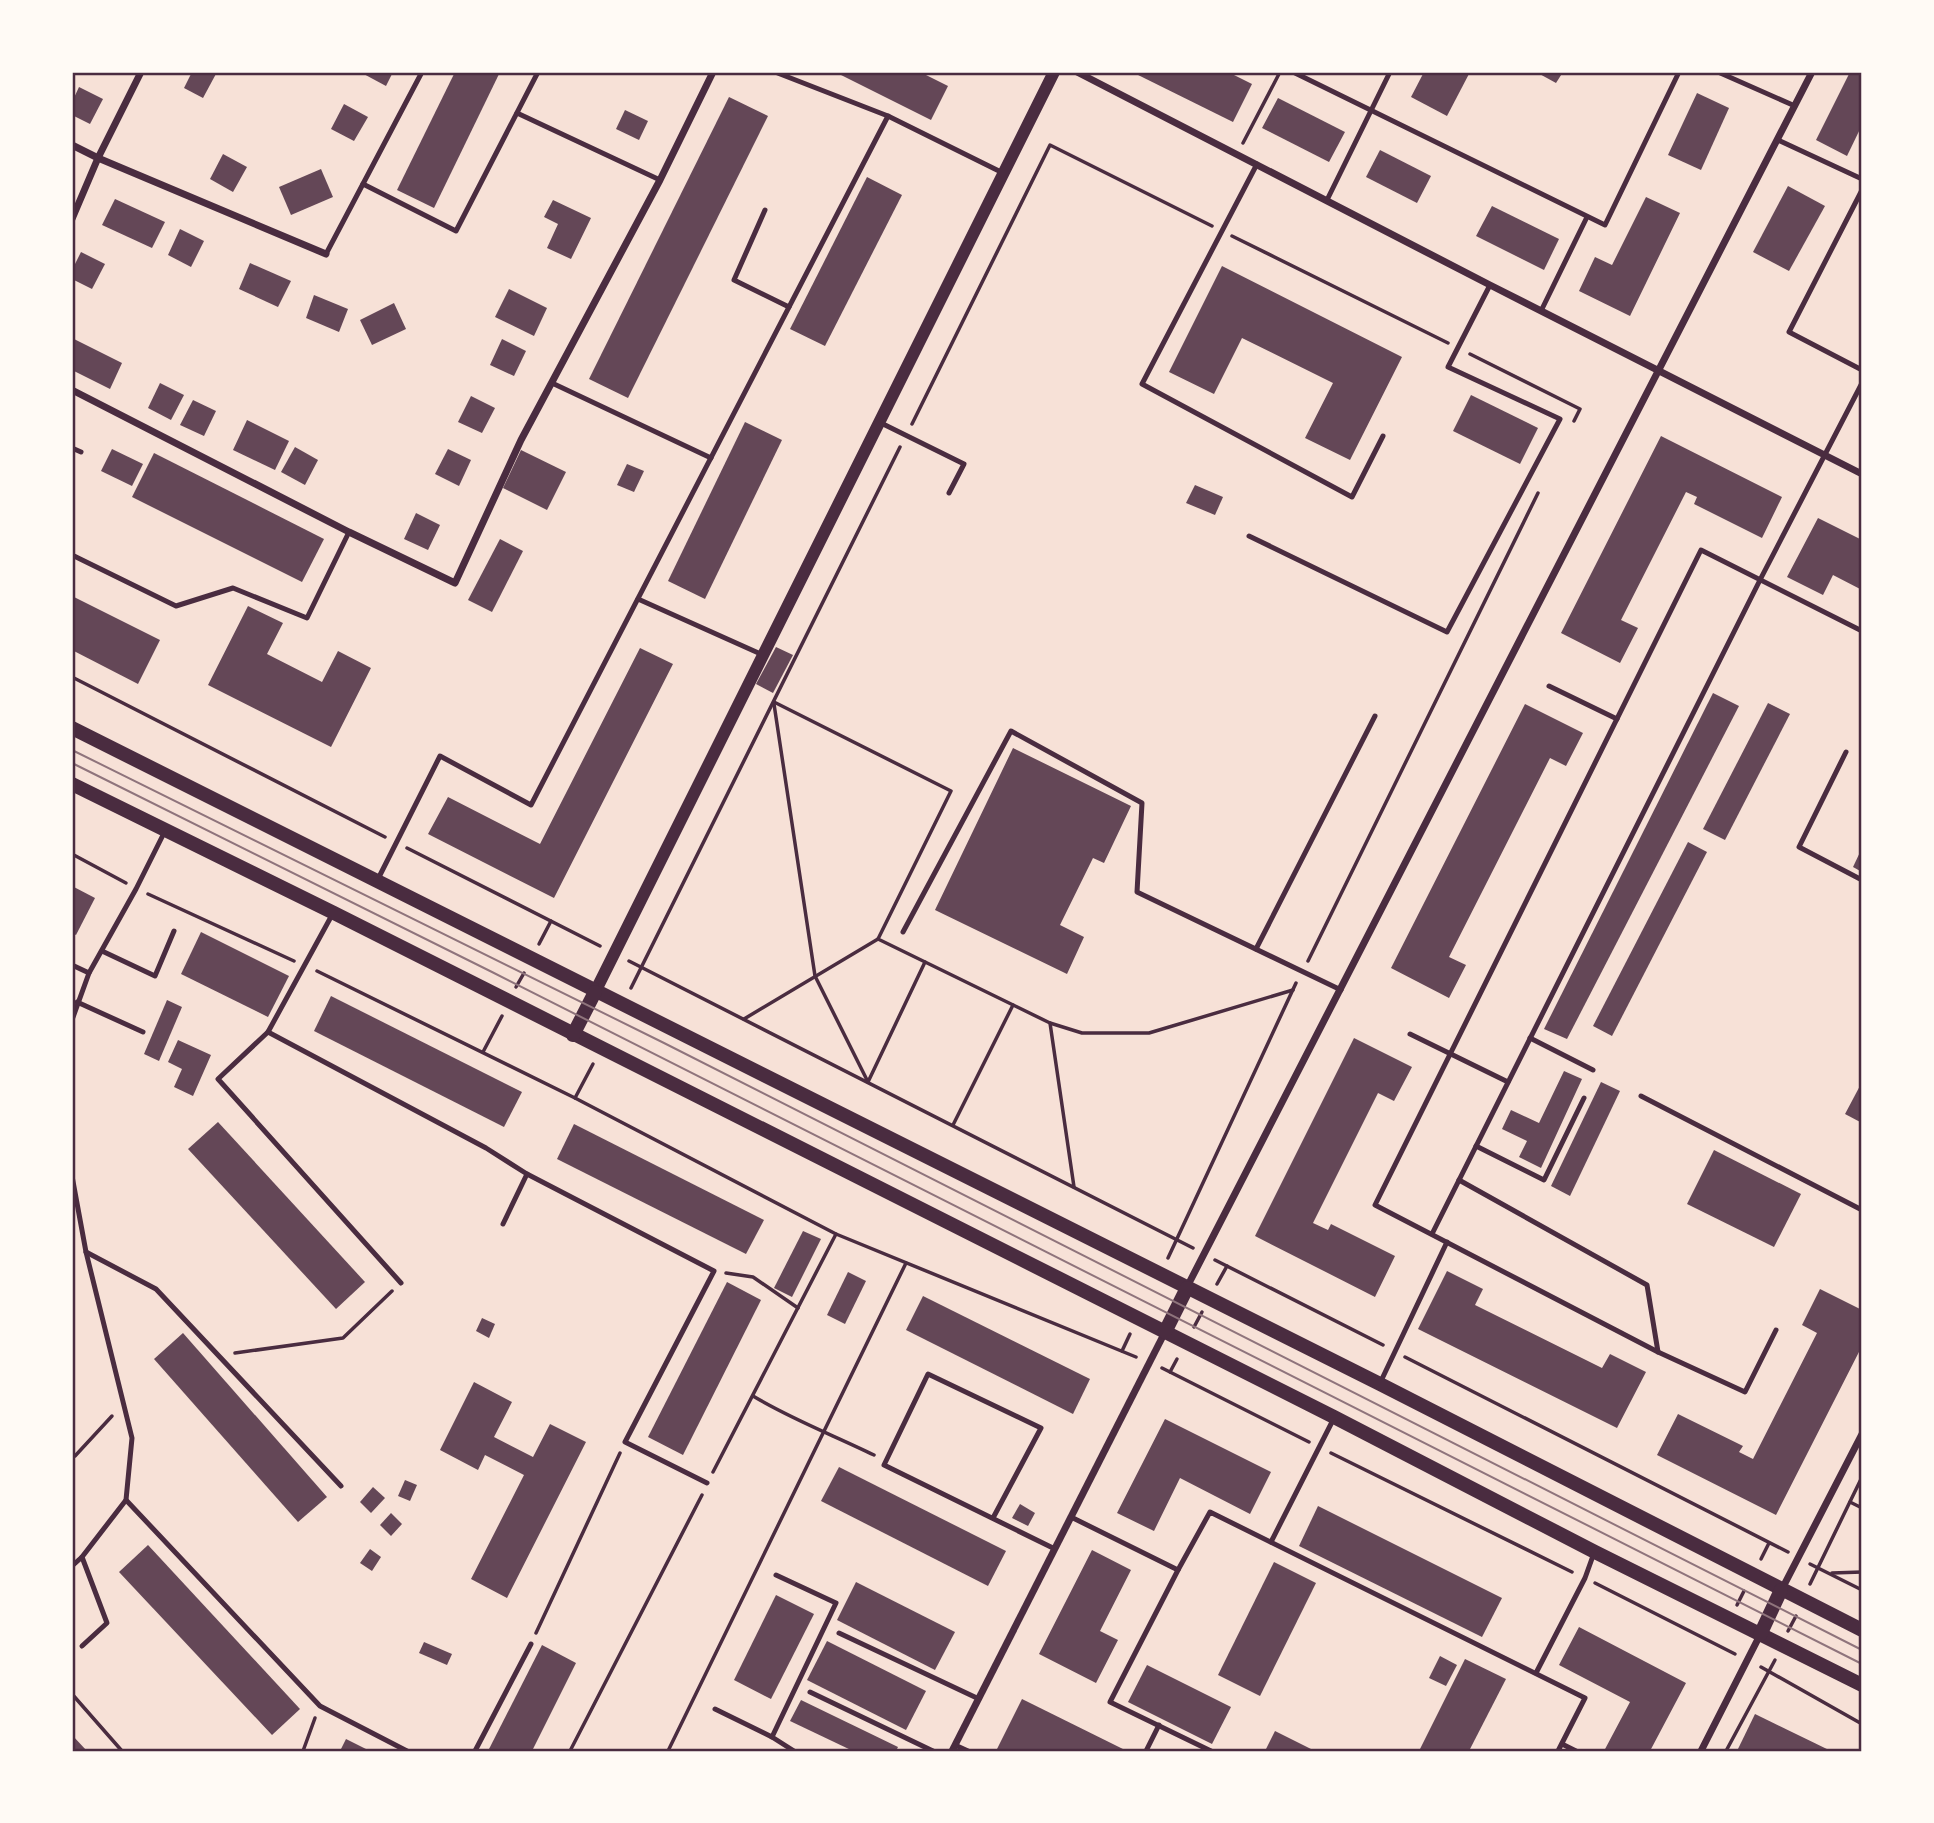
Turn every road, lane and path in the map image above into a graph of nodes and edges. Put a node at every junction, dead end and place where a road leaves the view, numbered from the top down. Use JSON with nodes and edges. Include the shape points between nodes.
{"nodes":[{"id":1,"x":141,"y":72,"type":"edge"},
{"id":2,"x":422,"y":72,"type":"edge"},
{"id":3,"x":538,"y":72,"type":"edge"},
{"id":4,"x":713,"y":72,"type":"edge"},
{"id":5,"x":775,"y":72,"type":"edge"},
{"id":6,"x":1054,"y":72,"type":"edge"},
{"id":7,"x":1077,"y":72,"type":"edge"},
{"id":8,"x":1280,"y":72,"type":"edge"},
{"id":9,"x":1293,"y":72,"type":"edge"},
{"id":10,"x":1390,"y":72,"type":"edge"},
{"id":11,"x":1679,"y":72,"type":"edge"},
{"id":12,"x":1718,"y":72,"type":"edge"},
{"id":13,"x":1812,"y":72,"type":"edge"},
{"id":14,"x":1795,"y":106,"type":"junction"},
{"id":15,"x":1371,"y":110,"type":"junction"},
{"id":16,"x":517,"y":113,"type":"junction"},
{"id":17,"x":888,"y":117,"type":"junction"},
{"id":18,"x":1778,"y":140,"type":"junction"},
{"id":19,"x":72,"y":145,"type":"edge"},
{"id":20,"x":1237,"y":154,"type":"junction"},
{"id":21,"x":98,"y":159,"type":"junction"},
{"id":22,"x":1257,"y":164,"type":"junction"},
{"id":23,"x":1003,"y":173,"type":"junction"},
{"id":24,"x":1862,"y":179,"type":"edge"},
{"id":25,"x":660,"y":180,"type":"junction"},
{"id":26,"x":363,"y":184,"type":"junction"},
{"id":27,"x":1862,"y":190,"type":"edge"},
{"id":28,"x":1327,"y":200,"type":"junction"},
{"id":29,"x":765,"y":210,"type":"dead end"},
{"id":30,"x":1587,"y":216,"type":"junction"},
{"id":31,"x":72,"y":219,"type":"edge"},
{"id":32,"x":1222,"y":231,"type":"junction"},
{"id":33,"x":326,"y":254,"type":"joint"},
{"id":34,"x":1490,"y":285,"type":"junction"},
{"id":35,"x":789,"y":307,"type":"junction"},
{"id":36,"x":1541,"y":311,"type":"junction"},
{"id":37,"x":1458,"y":348,"type":"junction"},
{"id":38,"x":1862,"y":370,"type":"edge"},
{"id":39,"x":1658,"y":371,"type":"junction"},
{"id":40,"x":552,"y":383,"type":"junction"},
{"id":41,"x":1862,"y":383,"type":"edge"},
{"id":42,"x":72,"y":390,"type":"edge"},
{"id":43,"x":1574,"y":421,"type":"dead end"},
{"id":44,"x":879,"y":422,"type":"junction"},
{"id":45,"x":906,"y":435,"type":"junction"},
{"id":46,"x":1383,"y":436,"type":"dead end"},
{"id":47,"x":72,"y":448,"type":"edge"},
{"id":48,"x":81,"y":452,"type":"dead end"},
{"id":49,"x":1825,"y":455,"type":"junction"},
{"id":50,"x":711,"y":458,"type":"junction"},
{"id":51,"x":1862,"y":474,"type":"edge"},
{"id":52,"x":1543,"y":484,"type":"dead end"},
{"id":53,"x":949,"y":493,"type":"dead end"},
{"id":54,"x":349,"y":532,"type":"junction"},
{"id":55,"x":1249,"y":536,"type":"dead end"},
{"id":56,"x":72,"y":555,"type":"edge"},
{"id":57,"x":1761,"y":578,"type":"junction"},
{"id":58,"x":639,"y":599,"type":"junction"},
{"id":59,"x":1862,"y":631,"type":"edge"},
{"id":60,"x":763,"y":655,"type":"junction"},
{"id":61,"x":72,"y":677,"type":"edge"},
{"id":62,"x":1549,"y":686,"type":"dead end"},
{"id":63,"x":774,"y":702,"type":"junction"},
{"id":64,"x":1375,"y":716,"type":"dead end"},
{"id":65,"x":1617,"y":719,"type":"junction"},
{"id":66,"x":72,"y":728,"type":"edge"},
{"id":67,"x":1846,"y":752,"type":"dead end"},
{"id":68,"x":72,"y":784,"type":"edge"},
{"id":69,"x":165,"y":831,"type":"junction"},
{"id":70,"x":396,"y":842,"type":"junction"},
{"id":71,"x":72,"y":854,"type":"edge"},
{"id":72,"x":1862,"y":880,"type":"edge"},
{"id":73,"x":377,"y":881,"type":"junction"},
{"id":74,"x":136,"y":889,"type":"junction"},
{"id":75,"x":334,"y":913,"type":"junction"},
{"id":76,"x":174,"y":931,"type":"dead end"},
{"id":77,"x":903,"y":932,"type":"dead end"},
{"id":78,"x":878,"y":939,"type":"junction"},
{"id":79,"x":1256,"y":949,"type":"junction"},
{"id":80,"x":102,"y":951,"type":"junction"},
{"id":81,"x":615,"y":953,"type":"junction"},
{"id":82,"x":925,"y":962,"type":"junction"},
{"id":83,"x":72,"y":965,"type":"edge"},
{"id":84,"x":304,"y":965,"type":"junction"},
{"id":85,"x":642,"y":967,"type":"junction"},
{"id":86,"x":1303,"y":972,"type":"junction"},
{"id":87,"x":89,"y":973,"type":"junction"},
{"id":88,"x":815,"y":976,"type":"junction"},
{"id":89,"x":1293,"y":990,"type":"junction"},
{"id":90,"x":1341,"y":990,"type":"junction"},
{"id":91,"x":595,"y":992,"type":"junction"},
{"id":92,"x":77,"y":1002,"type":"junction"},
{"id":93,"x":1013,"y":1005,"type":"junction"},
{"id":94,"x":744,"y":1019,"type":"junction"},
{"id":95,"x":72,"y":1020,"type":"edge"},
{"id":96,"x":1050,"y":1023,"type":"junction"},
{"id":97,"x":143,"y":1032,"type":"dead end"},
{"id":98,"x":268,"y":1032,"type":"junction"},
{"id":99,"x":1410,"y":1034,"type":"dead end"},
{"id":100,"x":573,"y":1035,"type":"junction"},
{"id":101,"x":1530,"y":1038,"type":"junction"},
{"id":102,"x":1450,"y":1055,"type":"junction"},
{"id":103,"x":1593,"y":1070,"type":"dead end"},
{"id":104,"x":868,"y":1082,"type":"junction"},
{"id":105,"x":1508,"y":1082,"type":"junction"},
{"id":106,"x":1641,"y":1096,"type":"dead end"},
{"id":107,"x":1584,"y":1098,"type":"dead end"},
{"id":108,"x":953,"y":1125,"type":"junction"},
{"id":109,"x":1476,"y":1146,"type":"junction"},
{"id":110,"x":527,"y":1174,"type":"junction"},
{"id":111,"x":72,"y":1176,"type":"edge"},
{"id":112,"x":1459,"y":1180,"type":"junction"},
{"id":113,"x":1074,"y":1187,"type":"junction"},
{"id":114,"x":1862,"y":1210,"type":"edge"},
{"id":115,"x":503,"y":1224,"type":"dead end"},
{"id":116,"x":1432,"y":1234,"type":"junction"},
{"id":117,"x":1178,"y":1240,"type":"junction"},
{"id":118,"x":1447,"y":1242,"type":"junction"},
{"id":119,"x":86,"y":1252,"type":"junction"},
{"id":120,"x":1205,"y":1255,"type":"junction"},
{"id":121,"x":906,"y":1263,"type":"junction"},
{"id":122,"x":1227,"y":1266,"type":"junction"},
{"id":123,"x":714,"y":1270,"type":"junction"},
{"id":124,"x":1160,"y":1274,"type":"junction"},
{"id":125,"x":401,"y":1283,"type":"joint"},
{"id":126,"x":1187,"y":1288,"type":"junction"},
{"id":127,"x":1209,"y":1299,"type":"junction"},
{"id":128,"x":798,"y":1308,"type":"dead end"},
{"id":129,"x":1138,"y":1318,"type":"junction"},
{"id":130,"x":1776,"y":1330,"type":"dead end"},
{"id":131,"x":1165,"y":1332,"type":"junction"},
{"id":132,"x":1186,"y":1342,"type":"junction"},
{"id":133,"x":1122,"y":1351,"type":"junction"},
{"id":134,"x":1395,"y":1351,"type":"junction"},
{"id":135,"x":1658,"y":1352,"type":"junction"},
{"id":136,"x":219,"y":1356,"type":"junction"},
{"id":137,"x":1150,"y":1362,"type":"junction"},
{"id":138,"x":1170,"y":1372,"type":"junction"},
{"id":139,"x":1380,"y":1384,"type":"junction"},
{"id":140,"x":752,"y":1396,"type":"dead end"},
{"id":141,"x":123,"y":1404,"type":"junction"},
{"id":142,"x":1334,"y":1418,"type":"junction"},
{"id":143,"x":824,"y":1431,"type":"junction"},
{"id":144,"x":1862,"y":1434,"type":"edge"},
{"id":145,"x":625,"y":1441,"type":"junction"},
{"id":146,"x":1320,"y":1447,"type":"junction"},
{"id":147,"x":75,"y":1456,"type":"dead end"},
{"id":148,"x":886,"y":1461,"type":"junction"},
{"id":149,"x":708,"y":1483,"type":"dead end"},
{"id":150,"x":341,"y":1486,"type":"dead end"},
{"id":151,"x":126,"y":1500,"type":"junction"},
{"id":152,"x":1850,"y":1502,"type":"dead end"},
{"id":153,"x":1862,"y":1507,"type":"edge"},
{"id":154,"x":1070,"y":1517,"type":"junction"},
{"id":155,"x":993,"y":1518,"type":"junction"},
{"id":156,"x":1270,"y":1542,"type":"junction"},
{"id":157,"x":1769,"y":1542,"type":"junction"},
{"id":158,"x":1055,"y":1549,"type":"junction"},
{"id":159,"x":1594,"y":1552,"type":"junction"},
{"id":160,"x":82,"y":1557,"type":"junction"},
{"id":161,"x":1799,"y":1558,"type":"junction"},
{"id":162,"x":72,"y":1566,"type":"edge"},
{"id":163,"x":1178,"y":1570,"type":"junction"},
{"id":164,"x":1862,"y":1572,"type":"edge"},
{"id":165,"x":1830,"y":1574,"type":"junction"},
{"id":166,"x":776,"y":1575,"type":"dead end"},
{"id":167,"x":1752,"y":1575,"type":"junction"},
{"id":168,"x":1585,"y":1578,"type":"junction"},
{"id":169,"x":1781,"y":1590,"type":"junction"},
{"id":170,"x":1862,"y":1590,"type":"edge"},
{"id":171,"x":1729,"y":1620,"type":"junction"},
{"id":172,"x":1862,"y":1630,"type":"edge"},
{"id":173,"x":839,"y":1633,"type":"dead end"},
{"id":174,"x":1760,"y":1635,"type":"junction"},
{"id":175,"x":531,"y":1644,"type":"joint"},
{"id":176,"x":1717,"y":1645,"type":"junction"},
{"id":177,"x":82,"y":1646,"type":"dead end"},
{"id":178,"x":1747,"y":1660,"type":"junction"},
{"id":179,"x":1536,"y":1673,"type":"junction"},
{"id":180,"x":1862,"y":1685,"type":"edge"},
{"id":181,"x":810,"y":1692,"type":"dead end"},
{"id":182,"x":72,"y":1694,"type":"edge"},
{"id":183,"x":979,"y":1699,"type":"junction"},
{"id":184,"x":320,"y":1706,"type":"junction"},
{"id":185,"x":715,"y":1709,"type":"dead end"},
{"id":186,"x":1862,"y":1724,"type":"edge"},
{"id":187,"x":1159,"y":1725,"type":"junction"},
{"id":188,"x":772,"y":1737,"type":"junction"},
{"id":189,"x":1562,"y":1744,"type":"junction"},
{"id":190,"x":953,"y":1748,"type":"edge"},
{"id":191,"x":122,"y":1751,"type":"edge"},
{"id":192,"x":303,"y":1751,"type":"edge"},
{"id":193,"x":407,"y":1751,"type":"edge"},
{"id":194,"x":475,"y":1751,"type":"edge"},
{"id":195,"x":668,"y":1751,"type":"edge"},
{"id":196,"x":794,"y":1751,"type":"edge"},
{"id":197,"x":933,"y":1751,"type":"edge"},
{"id":198,"x":968,"y":1751,"type":"edge"},
{"id":199,"x":1146,"y":1751,"type":"edge"},
{"id":200,"x":1211,"y":1751,"type":"edge"},
{"id":201,"x":1558,"y":1751,"type":"edge"},
{"id":202,"x":1576,"y":1751,"type":"edge"},
{"id":203,"x":1701,"y":1751,"type":"edge"}],
"edges":[{"from":1,"to":21,"type":"street"},
{"from":2,"to":26,"type":"lane"},
{"from":3,"to":16,"type":"lane"},
{"from":4,"to":25,"type":"street"},
{"from":5,"to":17,"type":"lane"},
{"from":6,"to":23,"type":"street"},
{"from":7,"to":20,"type":"street"},
{"from":8,"to":20,"type":"path"},
{"from":9,"to":15,"type":"lane"},
{"from":10,"to":15,"type":"lane"},
{"from":11,"to":30,"type":"lane","via":[[1605,225]]},
{"from":12,"to":14,"type":"lane"},
{"from":13,"to":14,"type":"street"},
{"from":14,"to":18,"type":"street"},
{"from":15,"to":28,"type":"lane"},
{"from":15,"to":30,"type":"lane"},
{"from":16,"to":25,"type":"lane"},
{"from":16,"to":26,"type":"lane","via":[[457,231]]},
{"from":17,"to":23,"type":"lane"},
{"from":17,"to":35,"type":"lane"},
{"from":18,"to":24,"type":"lane"},
{"from":18,"to":39,"type":"street"},
{"from":19,"to":21,"type":"street"},
{"from":20,"to":22,"type":"street"},
{"from":21,"to":31,"type":"street"},
{"from":21,"to":33,"type":"street"},
{"from":22,"to":28,"type":"street"},
{"from":22,"to":32,"type":"lane"},
{"from":23,"to":44,"type":"street"},
{"from":25,"to":40,"type":"street"},
{"from":26,"to":33,"type":"lane"},
{"from":27,"to":38,"type":"lane","via":[[1789,332]]},
{"from":28,"to":34,"type":"street"},
{"from":29,"to":35,"type":"lane","via":[[734,280]]},
{"from":30,"to":36,"type":"lane"},
{"from":32,"to":37,"type":"path"},
{"from":32,"to":45,"type":"path","via":[[1050,145]]},
{"from":32,"to":46,"type":"lane","via":[[1142,384],[1352,497]]},
{"from":34,"to":36,"type":"street"},
{"from":34,"to":37,"type":"lane"},
{"from":35,"to":50,"type":"lane"},
{"from":36,"to":39,"type":"street"},
{"from":37,"to":43,"type":"path","via":[[1580,409]]},
{"from":37,"to":55,"type":"lane","via":[[1448,367],[1560,419],[1447,632]]},
{"from":39,"to":49,"type":"street"},
{"from":39,"to":90,"type":"street"},
{"from":40,"to":50,"type":"lane"},
{"from":40,"to":54,"type":"street","via":[[455,583]]},
{"from":41,"to":49,"type":"lane"},
{"from":42,"to":54,"type":"street"},
{"from":44,"to":45,"type":"lane"},
{"from":44,"to":60,"type":"street"},
{"from":45,"to":53,"type":"lane","via":[[964,464]]},
{"from":45,"to":63,"type":"path"},
{"from":47,"to":48,"type":"lane"},
{"from":49,"to":51,"type":"street"},
{"from":49,"to":57,"type":"lane"},
{"from":50,"to":58,"type":"lane"},
{"from":52,"to":86,"type":"path"},
{"from":54,"to":56,"type":"lane","via":[[307,618],[233,588],[176,606]]},
{"from":57,"to":59,"type":"lane"},
{"from":57,"to":65,"type":"lane","via":[[1701,550]]},
{"from":57,"to":101,"type":"lane"},
{"from":58,"to":60,"type":"lane"},
{"from":58,"to":70,"type":"lane","via":[[531,805],[440,756]]},
{"from":60,"to":81,"type":"street"},
{"from":61,"to":70,"type":"path"},
{"from":62,"to":65,"type":"lane"},
{"from":63,"to":78,"type":"path","via":[[951,791]]},
{"from":63,"to":85,"type":"path"},
{"from":63,"to":88,"type":"path"},
{"from":64,"to":79,"type":"lane"},
{"from":65,"to":102,"type":"lane"},
{"from":66,"to":73,"type":"main road"},
{"from":67,"to":72,"type":"lane","via":[[1799,847]]},
{"from":68,"to":69,"type":"main road"},
{"from":69,"to":74,"type":"lane"},
{"from":69,"to":75,"type":"main road"},
{"from":70,"to":73,"type":"lane"},
{"from":70,"to":81,"type":"path"},
{"from":71,"to":74,"type":"path"},
{"from":73,"to":91,"type":"main road"},
{"from":74,"to":80,"type":"lane"},
{"from":74,"to":84,"type":"path"},
{"from":75,"to":84,"type":"lane"},
{"from":75,"to":100,"type":"main road"},
{"from":76,"to":80,"type":"lane","via":[[155,976]]},
{"from":77,"to":79,"type":"lane","via":[[1011,731],[1142,803],[1137,892]]},
{"from":78,"to":82,"type":"path"},
{"from":78,"to":88,"type":"path"},
{"from":79,"to":86,"type":"lane"},
{"from":80,"to":87,"type":"lane"},
{"from":81,"to":85,"type":"path"},
{"from":81,"to":91,"type":"street"},
{"from":82,"to":93,"type":"path"},
{"from":82,"to":104,"type":"path"},
{"from":83,"to":87,"type":"lane"},
{"from":84,"to":98,"type":"lane"},
{"from":84,"to":121,"type":"path","via":[[575,1098],[836,1234]]},
{"from":85,"to":94,"type":"path"},
{"from":86,"to":89,"type":"path"},
{"from":86,"to":90,"type":"lane"},
{"from":87,"to":92,"type":"lane"},
{"from":88,"to":94,"type":"path"},
{"from":88,"to":104,"type":"path"},
{"from":89,"to":96,"type":"path","via":[[1149,1032],[1082,1033]]},
{"from":89,"to":117,"type":"path"},
{"from":90,"to":120,"type":"street"},
{"from":91,"to":100,"type":"main road"},
{"from":91,"to":124,"type":"main road"},
{"from":92,"to":95,"type":"lane"},
{"from":92,"to":97,"type":"lane"},
{"from":93,"to":96,"type":"path"},
{"from":93,"to":108,"type":"path"},
{"from":94,"to":104,"type":"path"},
{"from":96,"to":113,"type":"path"},
{"from":98,"to":110,"type":"lane"},
{"from":98,"to":125,"type":"lane","via":[[218,1079]]},
{"from":99,"to":102,"type":"lane"},
{"from":100,"to":129,"type":"main road"},
{"from":101,"to":103,"type":"lane"},
{"from":101,"to":105,"type":"lane"},
{"from":102,"to":105,"type":"lane"},
{"from":102,"to":116,"type":"lane","via":[[1375,1205]]},
{"from":104,"to":108,"type":"path"},
{"from":105,"to":109,"type":"lane"},
{"from":106,"to":114,"type":"lane"},
{"from":107,"to":109,"type":"lane","via":[[1544,1180]]},
{"from":108,"to":113,"type":"path"},
{"from":109,"to":112,"type":"lane"},
{"from":110,"to":115,"type":"lane"},
{"from":110,"to":123,"type":"lane"},
{"from":111,"to":119,"type":"lane"},
{"from":112,"to":116,"type":"lane"},
{"from":112,"to":135,"type":"lane","via":[[1647,1285]]},
{"from":113,"to":117,"type":"path"},
{"from":116,"to":118,"type":"lane"},
{"from":117,"to":120,"type":"path"},
{"from":117,"to":124,"type":"path"},
{"from":118,"to":134,"type":"lane"},
{"from":118,"to":135,"type":"lane"},
{"from":119,"to":136,"type":"lane","via":[[156,1289]]},
{"from":119,"to":141,"type":"lane"},
{"from":120,"to":122,"type":"path"},
{"from":120,"to":126,"type":"street"},
{"from":121,"to":133,"type":"path"},
{"from":121,"to":143,"type":"path"},
{"from":122,"to":127,"type":"path"},
{"from":122,"to":134,"type":"path"},
{"from":123,"to":128,"type":"path","via":[[753,1277]]},
{"from":123,"to":145,"type":"lane"},
{"from":124,"to":126,"type":"main road"},
{"from":125,"to":136,"type":"path","via":[[343,1338]]},
{"from":126,"to":127,"type":"main road"},
{"from":126,"to":131,"type":"main road"},
{"from":127,"to":132,"type":"path"},
{"from":127,"to":139,"type":"main road"},
{"from":129,"to":131,"type":"main road"},
{"from":129,"to":133,"type":"path"},
{"from":130,"to":135,"type":"lane","via":[[1745,1392]]},
{"from":131,"to":132,"type":"main road"},
{"from":131,"to":137,"type":"street"},
{"from":132,"to":138,"type":"path"},
{"from":132,"to":142,"type":"main road"},
{"from":133,"to":137,"type":"path"},
{"from":134,"to":139,"type":"lane"},
{"from":134,"to":157,"type":"path"},
{"from":136,"to":150,"type":"lane"},
{"from":137,"to":138,"type":"path"},
{"from":137,"to":154,"type":"street"},
{"from":138,"to":146,"type":"path"},
{"from":139,"to":167,"type":"main road"},
{"from":140,"to":143,"type":"path"},
{"from":141,"to":147,"type":"path"},
{"from":141,"to":151,"type":"lane","via":[[132,1438]]},
{"from":142,"to":146,"type":"lane"},
{"from":142,"to":159,"type":"main road"},
{"from":143,"to":148,"type":"path"},
{"from":143,"to":195,"type":"path"},
{"from":144,"to":161,"type":"street"},
{"from":145,"to":149,"type":"lane"},
{"from":145,"to":175,"type":"path"},
{"from":146,"to":156,"type":"lane"},
{"from":146,"to":168,"type":"path"},
{"from":148,"to":155,"type":"lane","via":[[884,1465]]},
{"from":148,"to":155,"type":"lane","via":[[928,1374],[1041,1429]]},
{"from":151,"to":160,"type":"lane"},
{"from":151,"to":184,"type":"lane"},
{"from":152,"to":153,"type":"path"},
{"from":154,"to":158,"type":"street"},
{"from":154,"to":163,"type":"lane"},
{"from":155,"to":158,"type":"lane"},
{"from":156,"to":163,"type":"lane","via":[[1210,1512]]},
{"from":156,"to":179,"type":"lane"},
{"from":157,"to":161,"type":"path"},
{"from":157,"to":167,"type":"path"},
{"from":158,"to":183,"type":"street"},
{"from":159,"to":168,"type":"lane"},
{"from":159,"to":171,"type":"main road"},
{"from":160,"to":162,"type":"lane"},
{"from":160,"to":177,"type":"lane","via":[[107,1623]]},
{"from":161,"to":165,"type":"path"},
{"from":161,"to":169,"type":"street"},
{"from":163,"to":187,"type":"lane","via":[[1110,1702]]},
{"from":164,"to":165,"type":"path"},
{"from":165,"to":170,"type":"path"},
{"from":166,"to":188,"type":"lane","via":[[836,1603]]},
{"from":167,"to":169,"type":"main road"},
{"from":167,"to":171,"type":"path"},
{"from":168,"to":176,"type":"path"},
{"from":168,"to":179,"type":"lane"},
{"from":169,"to":172,"type":"main road"},
{"from":169,"to":174,"type":"main road"},
{"from":171,"to":174,"type":"main road"},
{"from":171,"to":176,"type":"path"},
{"from":173,"to":183,"type":"lane"},
{"from":174,"to":178,"type":"street"},
{"from":174,"to":180,"type":"main road"},
{"from":175,"to":194,"type":"lane"},
{"from":176,"to":178,"type":"path"},
{"from":178,"to":186,"type":"path"},
{"from":178,"to":203,"type":"street"},
{"from":179,"to":189,"type":"lane","via":[[1585,1698]]},
{"from":181,"to":197,"type":"lane"},
{"from":182,"to":191,"type":"path"},
{"from":183,"to":190,"type":"street"},
{"from":184,"to":192,"type":"path"},
{"from":184,"to":193,"type":"lane"},
{"from":185,"to":188,"type":"lane"},
{"from":187,"to":199,"type":"lane"},
{"from":187,"to":200,"type":"lane"},
{"from":188,"to":196,"type":"lane"},
{"from":189,"to":201,"type":"lane"},
{"from":189,"to":202,"type":"lane"},
{"from":190,"to":198,"type":"lane"}]}
